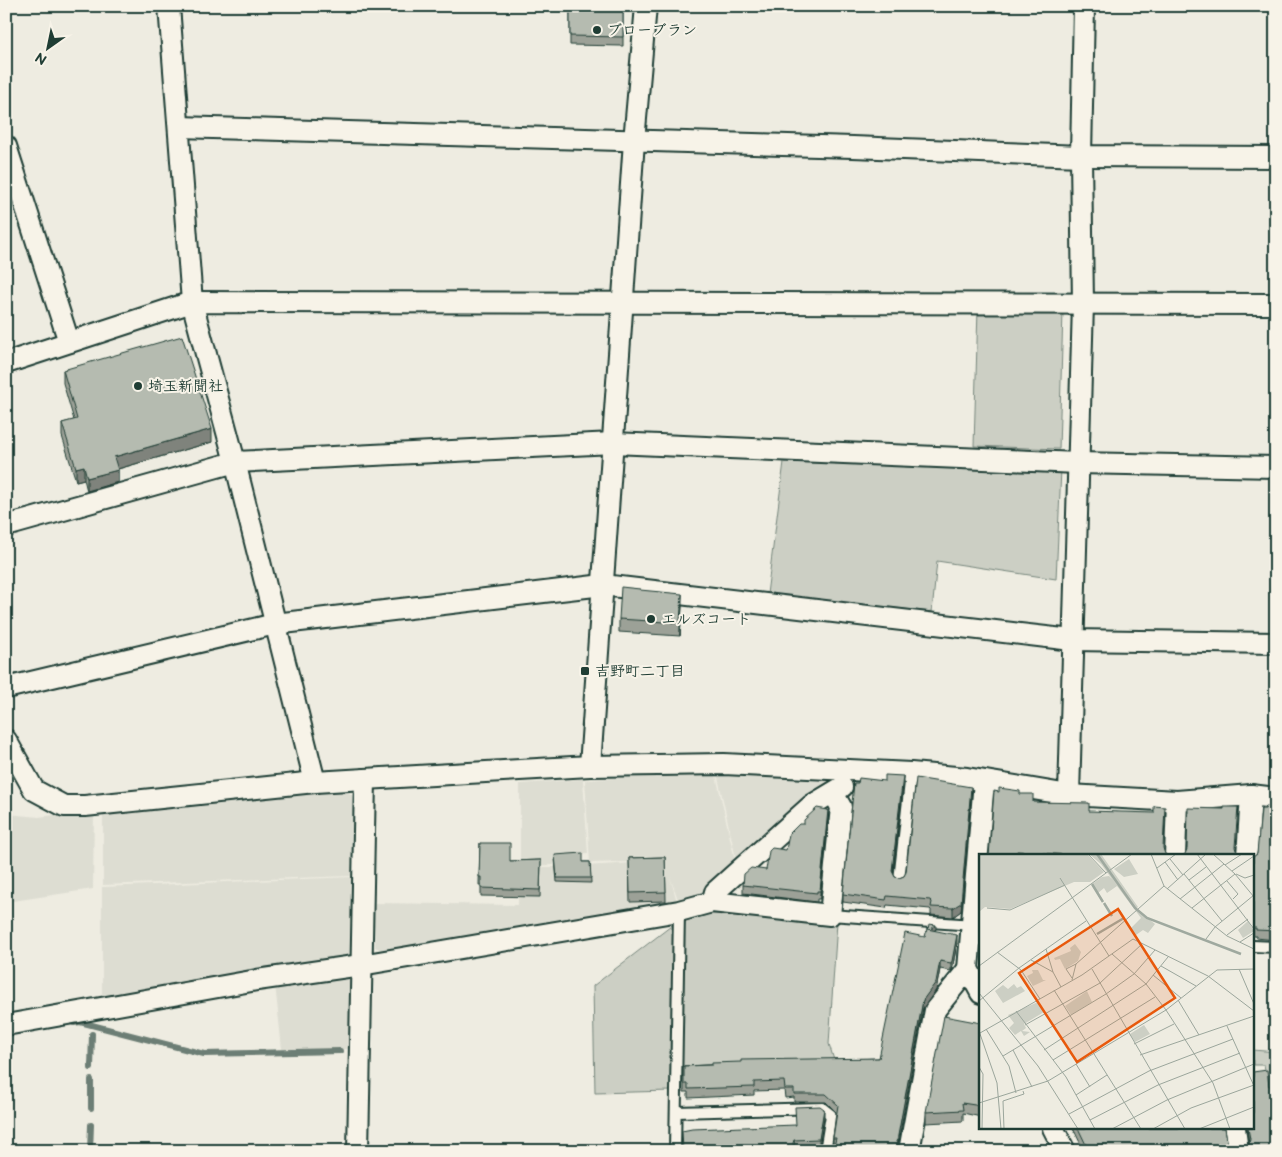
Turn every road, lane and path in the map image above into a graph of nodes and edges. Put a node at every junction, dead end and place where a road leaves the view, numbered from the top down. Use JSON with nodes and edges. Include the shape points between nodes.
{"nodes":[{"id":1,"x":169,"y":6,"type":"edge"},
{"id":2,"x":646,"y":6,"type":"edge"},
{"id":3,"x":1084,"y":6,"type":"edge"},
{"id":4,"x":179,"y":127,"type":"junction"},
{"id":5,"x":634,"y":141,"type":"junction"},
{"id":6,"x":6,"y":146,"type":"edge"},
{"id":7,"x":1081,"y":156,"type":"junction"},
{"id":8,"x":1276,"y":157,"type":"edge"},
{"id":9,"x":192,"y":302,"type":"junction"},
{"id":10,"x":623,"y":304,"type":"junction"},
{"id":11,"x":1083,"y":304,"type":"junction"},
{"id":12,"x":1276,"y":304,"type":"edge"},
{"id":13,"x":69,"y":342,"type":"junction"},
{"id":14,"x":6,"y":362,"type":"edge"},
{"id":15,"x":613,"y":443,"type":"junction"},
{"id":16,"x":235,"y":462,"type":"junction"},
{"id":17,"x":1077,"y":463,"type":"junction"},
{"id":18,"x":1276,"y":468,"type":"edge"},
{"id":19,"x":6,"y":526,"type":"edge"},
{"id":20,"x":603,"y":585,"type":"junction"},
{"id":21,"x":275,"y":624,"type":"junction"},
{"id":22,"x":1072,"y":640,"type":"junction"},
{"id":23,"x":1276,"y":643,"type":"edge"},
{"id":24,"x":6,"y":688,"type":"edge"},
{"id":25,"x":6,"y":740,"type":"edge"},
{"id":26,"x":590,"y":766,"type":"junction"},
{"id":27,"x":844,"y":770,"type":"junction"},
{"id":28,"x":911,"y":773,"type":"junction"},
{"id":29,"x":364,"y":779,"type":"junction"},
{"id":30,"x":984,"y":781,"type":"junction"},
{"id":31,"x":314,"y":782,"type":"junction"},
{"id":32,"x":832,"y":793,"type":"junction"},
{"id":33,"x":1069,"y":795,"type":"junction"},
{"id":34,"x":1251,"y":795,"type":"junction"},
{"id":35,"x":1276,"y":798,"type":"edge"},
{"id":36,"x":1177,"y":801,"type":"junction"},
{"id":37,"x":980,"y":854,"type":"edge"},
{"id":38,"x":1175,"y":854,"type":"edge"},
{"id":39,"x":1247,"y":854,"type":"edge"},
{"id":40,"x":979,"y":872,"type":"edge"},
{"id":41,"x":899,"y":880,"type":"edge"},
{"id":42,"x":712,"y":902,"type":"junction"},
{"id":43,"x":679,"y":911,"type":"junction"},
{"id":44,"x":830,"y":915,"type":"junction"},
{"id":45,"x":976,"y":926,"type":"edge"},
{"id":46,"x":1254,"y":946,"type":"edge"},
{"id":47,"x":1276,"y":947,"type":"edge"},
{"id":48,"x":360,"y":964,"type":"junction"},
{"id":49,"x":968,"y":969,"type":"junction"},
{"id":50,"x":979,"y":988,"type":"edge"},
{"id":51,"x":6,"y":1025,"type":"edge"},
{"id":52,"x":676,"y":1112,"type":"junction"},
{"id":53,"x":1054,"y":1130,"type":"edge"},
{"id":54,"x":1235,"y":1130,"type":"edge"},
{"id":55,"x":358,"y":1151,"type":"edge"},
{"id":56,"x":675,"y":1151,"type":"edge"},
{"id":57,"x":825,"y":1151,"type":"edge"},
{"id":58,"x":909,"y":1151,"type":"edge"},
{"id":59,"x":1065,"y":1151,"type":"edge"},
{"id":60,"x":1238,"y":1151,"type":"edge"}],
"edges":[{"from":1,"to":4,"type":"street"},
{"from":2,"to":5,"type":"street"},
{"from":3,"to":7,"type":"street"},
{"from":4,"to":5,"type":"street"},
{"from":4,"to":9,"type":"street"},
{"from":5,"to":7,"type":"street"},
{"from":5,"to":10,"type":"street"},
{"from":6,"to":13,"type":"street"},
{"from":7,"to":8,"type":"street"},
{"from":7,"to":11,"type":"street"},
{"from":9,"to":10,"type":"street"},
{"from":9,"to":13,"type":"street"},
{"from":9,"to":16,"type":"street"},
{"from":10,"to":11,"type":"street"},
{"from":10,"to":15,"type":"street"},
{"from":11,"to":12,"type":"street"},
{"from":11,"to":17,"type":"street"},
{"from":13,"to":14,"type":"street"},
{"from":15,"to":16,"type":"street"},
{"from":15,"to":17,"type":"street"},
{"from":15,"to":20,"type":"street"},
{"from":16,"to":19,"type":"street"},
{"from":16,"to":21,"type":"street"},
{"from":17,"to":18,"type":"street"},
{"from":17,"to":22,"type":"street"},
{"from":20,"to":21,"type":"street"},
{"from":20,"to":22,"type":"street"},
{"from":20,"to":26,"type":"street"},
{"from":21,"to":24,"type":"street"},
{"from":21,"to":31,"type":"street"},
{"from":22,"to":23,"type":"street"},
{"from":22,"to":33,"type":"street"},
{"from":25,"to":31,"type":"street","via":[[34,790],[64,806]]},
{"from":26,"to":27,"type":"street","via":[[724,764]]},
{"from":26,"to":29,"type":"street"},
{"from":27,"to":28,"type":"street"},
{"from":27,"to":32,"type":"street","via":[[842,788]]},
{"from":28,"to":30,"type":"street"},
{"from":28,"to":41,"type":"lane"},
{"from":29,"to":31,"type":"street"},
{"from":29,"to":48,"type":"street"},
{"from":30,"to":33,"type":"street"},
{"from":30,"to":37,"type":"street"},
{"from":32,"to":42,"type":"street","via":[[812,804],[715,892]]},
{"from":32,"to":44,"type":"street","via":[[841,807]]},
{"from":33,"to":36,"type":"street"},
{"from":34,"to":35,"type":"street"},
{"from":34,"to":36,"type":"street"},
{"from":34,"to":39,"type":"street"},
{"from":36,"to":38,"type":"street"},
{"from":40,"to":45,"type":"street"},
{"from":42,"to":43,"type":"street"},
{"from":42,"to":44,"type":"street"},
{"from":43,"to":48,"type":"street"},
{"from":43,"to":52,"type":"lane"},
{"from":44,"to":45,"type":"lane"},
{"from":45,"to":49,"type":"street"},
{"from":46,"to":47,"type":"lane"},
{"from":48,"to":51,"type":"street"},
{"from":48,"to":55,"type":"street"},
{"from":49,"to":50,"type":"street"},
{"from":49,"to":58,"type":"street","via":[[935,1010]]},
{"from":52,"to":56,"type":"lane"},
{"from":52,"to":57,"type":"lane","via":[[822,1108],[831,1115]]},
{"from":53,"to":59,"type":"street"},
{"from":54,"to":60,"type":"street"}]}
